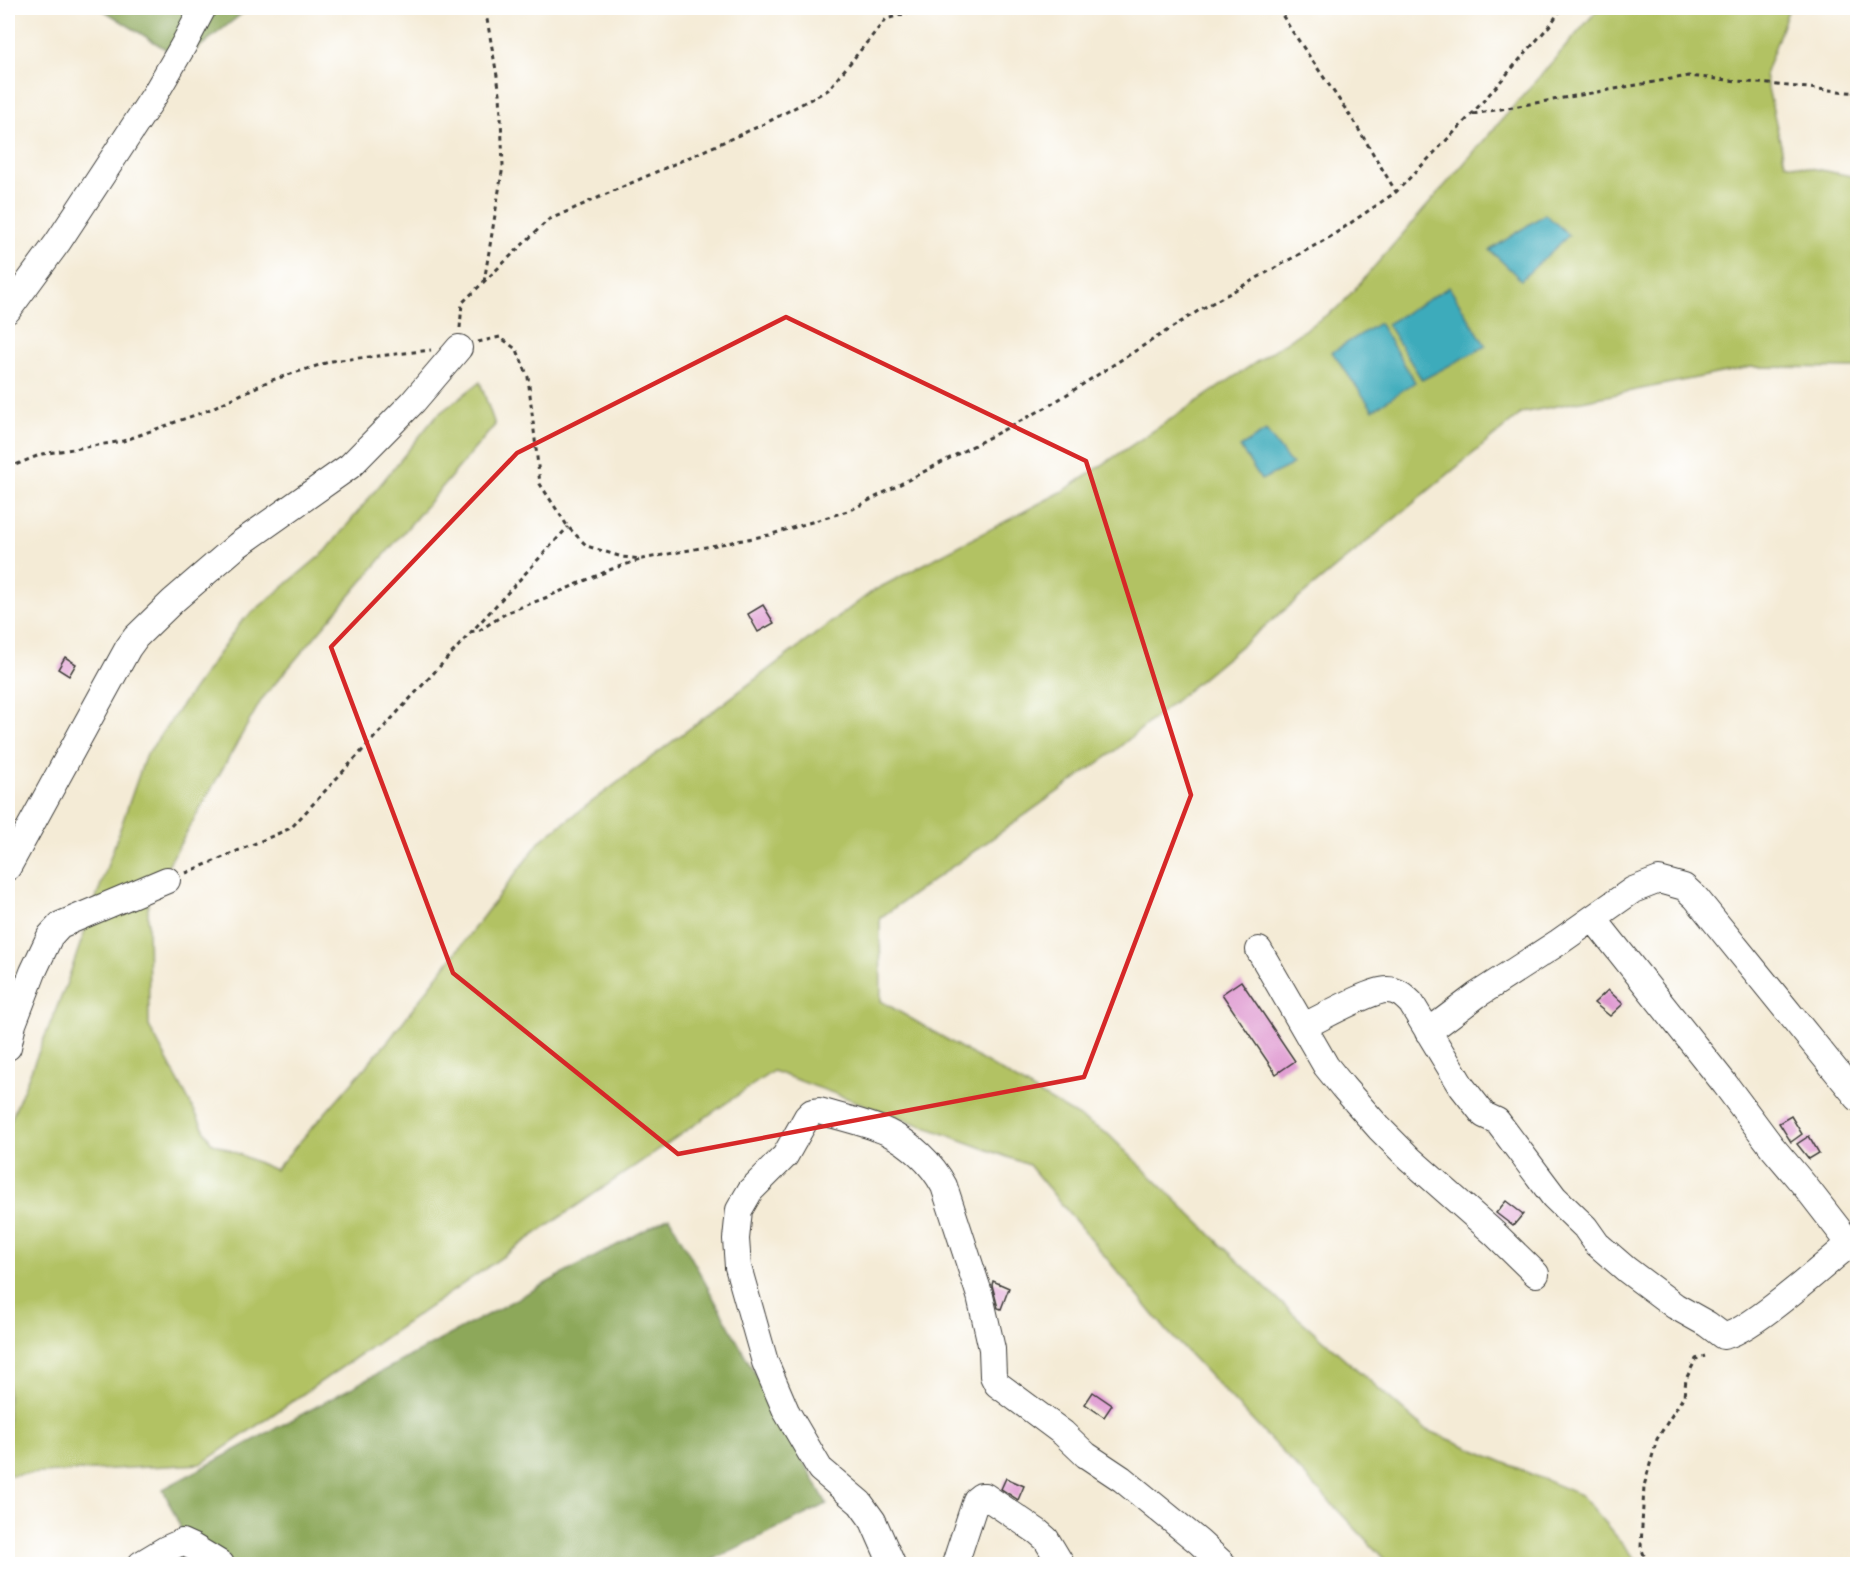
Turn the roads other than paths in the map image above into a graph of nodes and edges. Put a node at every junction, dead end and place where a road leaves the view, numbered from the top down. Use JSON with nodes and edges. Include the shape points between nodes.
{"nodes":[{"id":1,"x":203,"y":8,"type":"edge"},
{"id":2,"x":8,"y":310,"type":"edge"},
{"id":3,"x":459,"y":348,"type":"road end"},
{"id":4,"x":8,"y":867,"type":"edge"},
{"id":5,"x":168,"y":880,"type":"road end"},
{"id":6,"x":1593,"y":918,"type":"junction"},
{"id":7,"x":1259,"y":950,"type":"dead end"},
{"id":8,"x":1304,"y":1026,"type":"junction"},
{"id":9,"x":1428,"y":1032,"type":"junction"},
{"id":10,"x":8,"y":1047,"type":"edge"},
{"id":11,"x":1857,"y":1098,"type":"edge"},
{"id":12,"x":1854,"y":1240,"type":"edge"},
{"id":13,"x":1536,"y":1274,"type":"dead end"},
{"id":14,"x":1201,"y":1553,"type":"edge"},
{"id":15,"x":141,"y":1564,"type":"edge"},
{"id":16,"x":221,"y":1564,"type":"edge"},
{"id":17,"x":892,"y":1564,"type":"edge"},
{"id":18,"x":955,"y":1564,"type":"edge"},
{"id":19,"x":1061,"y":1564,"type":"edge"},
{"id":20,"x":1223,"y":1564,"type":"edge"}],
"edges":[{"from":1,"to":2,"type":"street","via":[[154,96]]},
{"from":3,"to":4,"type":"street","via":[[351,466],[238,545],[136,637]]},
{"from":5,"to":10,"type":"street","via":[[60,925],[50,936],[33,972]]},
{"from":6,"to":9,"type":"street"},
{"from":6,"to":11,"type":"street","via":[[1633,890],[1659,880],[1684,887]]},
{"from":6,"to":12,"type":"street","via":[[1772,1148]]},
{"from":7,"to":8,"type":"street"},
{"from":8,"to":9,"type":"street","via":[[1385,990],[1402,994]]},
{"from":8,"to":13,"type":"street","via":[[1326,1066],[1379,1128]]},
{"from":9,"to":12,"type":"street","via":[[1462,1087],[1484,1114],[1497,1121],[1554,1197],[1597,1244],[1675,1306],[1719,1334],[1727,1336],[1740,1330]]},
{"from":14,"to":17,"type":"street","via":[[1122,1479],[997,1384],[980,1296],[936,1171],[887,1132],[813,1112],[785,1156],[750,1191],[739,1210],[738,1267],[765,1362],[786,1411],[820,1469],[860,1503],[873,1521]]},
{"from":14,"to":20,"type":"street"},
{"from":15,"to":16,"type":"street","via":[[182,1542]]},
{"from":18,"to":19,"type":"street","via":[[976,1500],[985,1496],[1046,1539]]}]}
